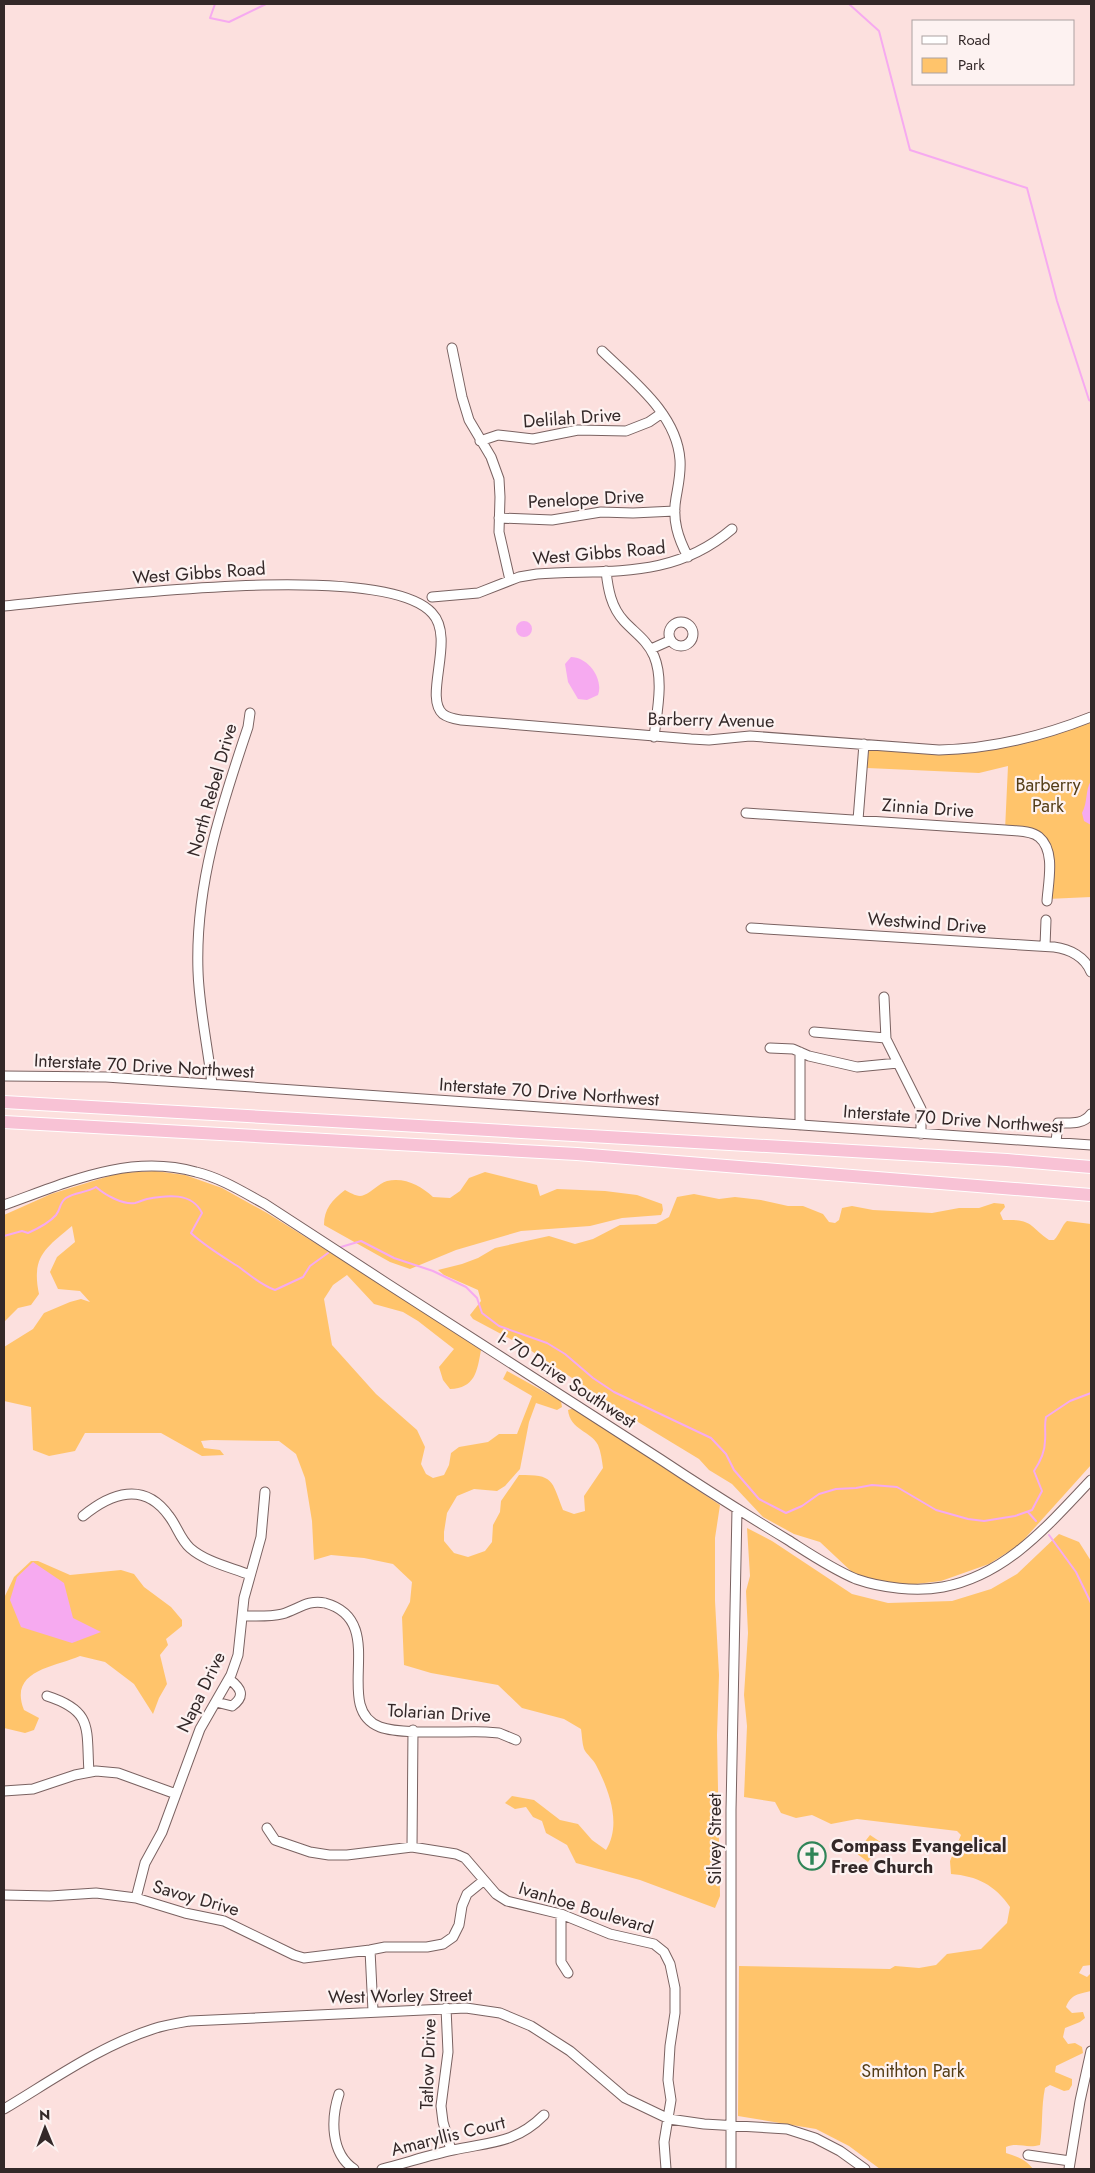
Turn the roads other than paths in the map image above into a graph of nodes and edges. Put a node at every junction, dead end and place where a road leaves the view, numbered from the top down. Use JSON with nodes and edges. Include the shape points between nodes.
{"nodes":[{"id":1,"x":452,"y":348,"type":"dead end"},
{"id":2,"x":602,"y":350,"type":"dead end"},
{"id":3,"x":662,"y":413,"type":"junction"},
{"id":4,"x":480,"y":441,"type":"junction"},
{"id":5,"x":675,"y":511,"type":"junction"},
{"id":6,"x":499,"y":518,"type":"junction"},
{"id":7,"x":732,"y":529,"type":"dead end"},
{"id":8,"x":688,"y":558,"type":"junction"},
{"id":9,"x":606,"y":571,"type":"junction"},
{"id":10,"x":510,"y":580,"type":"junction"},
{"id":11,"x":396,"y":595,"type":"joint"},
{"id":12,"x":432,"y":597,"type":"dead end"},
{"id":13,"x":4,"y":606,"type":"edge"},
{"id":14,"x":671,"y":640,"type":"dead end"},
{"id":15,"x":651,"y":649,"type":"junction"},
{"id":16,"x":250,"y":713,"type":"dead end"},
{"id":17,"x":1091,"y":717,"type":"edge"},
{"id":18,"x":654,"y":737,"type":"junction"},
{"id":19,"x":864,"y":744,"type":"junction"},
{"id":20,"x":746,"y":813,"type":"dead end"},
{"id":21,"x":858,"y":820,"type":"junction"},
{"id":22,"x":1047,"y":901,"type":"dead end"},
{"id":23,"x":1046,"y":920,"type":"dead end"},
{"id":24,"x":751,"y":928,"type":"dead end"},
{"id":25,"x":1045,"y":946,"type":"junction"},
{"id":26,"x":1091,"y":972,"type":"edge"},
{"id":27,"x":884,"y":997,"type":"dead end"},
{"id":28,"x":814,"y":1032,"type":"dead end"},
{"id":29,"x":886,"y":1038,"type":"junction"},
{"id":30,"x":770,"y":1048,"type":"dead end"},
{"id":31,"x":800,"y":1052,"type":"junction"},
{"id":32,"x":898,"y":1063,"type":"junction"},
{"id":33,"x":4,"y":1076,"type":"edge"},
{"id":34,"x":212,"y":1084,"type":"junction"},
{"id":35,"x":4,"y":1102,"type":"edge"},
{"id":36,"x":1091,"y":1114,"type":"edge"},
{"id":37,"x":4,"y":1122,"type":"edge"},
{"id":38,"x":800,"y":1125,"type":"junction"},
{"id":39,"x":921,"y":1134,"type":"junction"},
{"id":40,"x":1056,"y":1142,"type":"junction"},
{"id":41,"x":1091,"y":1145,"type":"edge"},
{"id":42,"x":1091,"y":1167,"type":"edge"},
{"id":43,"x":1091,"y":1195,"type":"edge"},
{"id":44,"x":4,"y":1205,"type":"edge"},
{"id":45,"x":1091,"y":1480,"type":"edge"},
{"id":46,"x":265,"y":1492,"type":"dead end"},
{"id":47,"x":737,"y":1509,"type":"junction"},
{"id":48,"x":83,"y":1516,"type":"dead end"},
{"id":49,"x":250,"y":1575,"type":"junction"},
{"id":50,"x":244,"y":1616,"type":"junction"},
{"id":51,"x":229,"y":1679,"type":"junction"},
{"id":52,"x":47,"y":1696,"type":"dead end"},
{"id":53,"x":216,"y":1702,"type":"junction"},
{"id":54,"x":413,"y":1730,"type":"junction"},
{"id":55,"x":516,"y":1740,"type":"dead end"},
{"id":56,"x":89,"y":1772,"type":"junction"},
{"id":57,"x":4,"y":1791,"type":"edge"},
{"id":58,"x":176,"y":1794,"type":"junction"},
{"id":59,"x":267,"y":1828,"type":"dead end"},
{"id":60,"x":412,"y":1847,"type":"junction"},
{"id":61,"x":483,"y":1881,"type":"junction"},
{"id":62,"x":4,"y":1895,"type":"edge"},
{"id":63,"x":136,"y":1898,"type":"junction"},
{"id":64,"x":561,"y":1914,"type":"junction"},
{"id":65,"x":370,"y":1950,"type":"junction"},
{"id":66,"x":568,"y":1973,"type":"dead end"},
{"id":67,"x":446,"y":2008,"type":"junction"},
{"id":68,"x":373,"y":2011,"type":"junction"},
{"id":69,"x":1091,"y":2051,"type":"edge"},
{"id":70,"x":339,"y":2094,"type":"dead end"},
{"id":71,"x":4,"y":2110,"type":"edge"},
{"id":72,"x":544,"y":2115,"type":"dead end"},
{"id":73,"x":669,"y":2118,"type":"junction"},
{"id":74,"x":731,"y":2126,"type":"junction"},
{"id":75,"x":451,"y":2150,"type":"junction"},
{"id":76,"x":1028,"y":2155,"type":"dead end"},
{"id":77,"x":1070,"y":2165,"type":"edge"},
{"id":78,"x":354,"y":2169,"type":"edge"},
{"id":79,"x":382,"y":2169,"type":"edge"},
{"id":80,"x":666,"y":2169,"type":"edge"},
{"id":81,"x":731,"y":2169,"type":"edge"},
{"id":82,"x":865,"y":2169,"type":"edge"}],
"edges":[{"from":1,"to":4,"type":"street","via":[[465,408]]},
{"from":2,"to":3,"type":"street"},
{"from":3,"to":4,"type":"street","name":"Delilah Drive","via":[[626,431],[578,430],[532,439],[498,435]]},
{"from":3,"to":5,"type":"street","via":[[679,451],[680,475]]},
{"from":4,"to":6,"type":"street","via":[[491,457],[499,479]]},
{"from":5,"to":6,"type":"street","name":"Penelope Drive","via":[[601,512],[552,520]]},
{"from":5,"to":8,"type":"street","via":[[678,537]]},
{"from":6,"to":10,"type":"street","via":[[500,540]]},
{"from":7,"to":8,"type":"street","name":"West Gibbs Road"},
{"from":8,"to":9,"type":"street","name":"West Gibbs Road","via":[[661,566]]},
{"from":9,"to":10,"type":"street","name":"West Gibbs Road","via":[[537,574]]},
{"from":9,"to":15,"type":"street","via":[[611,600],[617,612]]},
{"from":10,"to":12,"type":"street","name":"West Gibbs Road","via":[[478,593]]},
{"from":11,"to":13,"type":"street","name":"West Gibbs Road","via":[[349,587],[291,584]]},
{"from":11,"to":18,"type":"street","name":"Barberry Avenue","via":[[422,605],[438,620],[441,651],[436,698],[438,707],[450,718]]},
{"from":14,"to":15,"type":"street"},
{"from":15,"to":18,"type":"street","via":[[659,684]]},
{"from":16,"to":34,"type":"street","name":"North Rebel Drive","via":[[209,850],[198,937],[198,972]]},
{"from":17,"to":19,"type":"street","name":"Barberry Avenue","via":[[1013,741],[968,750]]},
{"from":18,"to":19,"type":"street","name":"Barberry Avenue","via":[[709,740],[750,736]]},
{"from":19,"to":21,"type":"street"},
{"from":20,"to":21,"type":"street","name":"Zinnia Drive"},
{"from":21,"to":22,"type":"street","name":"Zinnia Drive","via":[[1032,834],[1039,837],[1049,856]]},
{"from":23,"to":25,"type":"street"},
{"from":24,"to":25,"type":"street","name":"Westwind Drive"},
{"from":25,"to":26,"type":"street","name":"Westwind Drive","via":[[1064,948],[1074,953],[1085,961]]},
{"from":27,"to":29,"type":"street"},
{"from":28,"to":29,"type":"street"},
{"from":29,"to":32,"type":"street"},
{"from":30,"to":31,"type":"street"},
{"from":31,"to":32,"type":"street","via":[[857,1067]]},
{"from":31,"to":38,"type":"street"},
{"from":32,"to":39,"type":"street","via":[[921,1109]]},
{"from":33,"to":34,"type":"street","name":"Interstate 70 Drive Northwest"},
{"from":34,"to":38,"type":"street","name":"Interstate 70 Drive Northwest"},
{"from":35,"to":42,"type":"highway"},
{"from":36,"to":40,"type":"street","via":[[1087,1120],[1078,1123],[1058,1123]]},
{"from":37,"to":43,"type":"highway","via":[[577,1154]]},
{"from":38,"to":39,"type":"street","name":"Interstate 70 Drive Northwest"},
{"from":39,"to":40,"type":"street","name":"Interstate 70 Drive Northwest"},
{"from":40,"to":41,"type":"street","name":"Interstate 70 Drive Northwest"},
{"from":44,"to":47,"type":"street","name":"I- 70 Drive Southwest","via":[[74,1179],[140,1166],[165,1166],[196,1172],[228,1184],[265,1204]]},
{"from":45,"to":47,"type":"street","name":"I- 70 Drive Southwest","via":[[1017,1554],[975,1577],[943,1587],[891,1587],[857,1579],[828,1566]]},
{"from":46,"to":49,"type":"street","name":"Napa Drive","via":[[261,1537]]},
{"from":47,"to":74,"type":"street","name":"Silvey Street","via":[[731,1810]]},
{"from":48,"to":49,"type":"street","via":[[114,1496],[130,1493],[148,1497],[161,1506],[188,1547],[202,1558]]},
{"from":49,"to":50,"type":"street","name":"Napa Drive","via":[[244,1598]]},
{"from":50,"to":51,"type":"street","name":"Napa Drive","via":[[238,1655]]},
{"from":50,"to":54,"type":"street","name":"Tolarian Drive","via":[[283,1614],[312,1602],[335,1607],[344,1614],[358,1635],[359,1703],[363,1714],[379,1726]]},
{"from":51,"to":53,"type":"street","name":"Napa Drive"},
{"from":51,"to":53,"type":"street","via":[[238,1686],[239,1701],[232,1706]]},
{"from":52,"to":56,"type":"street","via":[[76,1708],[83,1718]]},
{"from":53,"to":58,"type":"street","name":"Napa Drive","via":[[200,1729]]},
{"from":54,"to":55,"type":"street","name":"Tolarian Drive","via":[[499,1733]]},
{"from":54,"to":60,"type":"street"},
{"from":56,"to":57,"type":"street","via":[[40,1787]]},
{"from":56,"to":58,"type":"street","via":[[118,1774]]},
{"from":58,"to":63,"type":"street","name":"Napa Drive","via":[[162,1832],[145,1863]]},
{"from":59,"to":60,"type":"street","name":"Ivanhoe Boulevard","via":[[275,1840],[329,1855]]},
{"from":60,"to":61,"type":"street","name":"Ivanhoe Boulevard","via":[[465,1858]]},
{"from":61,"to":64,"type":"street","name":"Ivanhoe Boulevard","via":[[507,1901]]},
{"from":61,"to":65,"type":"street","name":"Savoy Drive","via":[[467,1894],[459,1925],[453,1937],[443,1944],[426,1948]]},
{"from":62,"to":63,"type":"street","name":"Savoy Drive","via":[[96,1893]]},
{"from":63,"to":65,"type":"street","name":"Savoy Drive","via":[[224,1921],[304,1958]]},
{"from":64,"to":66,"type":"street","via":[[561,1962]]},
{"from":64,"to":73,"type":"street","name":"Ivanhoe Boulevard","via":[[601,1932],[654,1944],[664,1952],[675,1988],[668,2080]]},
{"from":65,"to":68,"type":"street"},
{"from":67,"to":68,"type":"street","name":"West Worley Street"},
{"from":67,"to":73,"type":"street","name":"West Worley Street","via":[[500,2013],[530,2026],[570,2051],[625,2098]]},
{"from":67,"to":75,"type":"street","name":"Tatlow Drive","via":[[448,2052],[442,2106]]},
{"from":68,"to":71,"type":"street","name":"West Worley Street","via":[[190,2021],[153,2029],[93,2057]]},
{"from":69,"to":77,"type":"street"},
{"from":70,"to":78,"type":"street","via":[[335,2106],[336,2144],[339,2155]]},
{"from":72,"to":75,"type":"street","name":"Amaryllis Court","via":[[512,2138],[495,2144]]},
{"from":73,"to":74,"type":"street","name":"West Worley Street"},
{"from":73,"to":80,"type":"street","name":"Ivanhoe Boulevard","via":[[664,2142]]},
{"from":74,"to":81,"type":"street","name":"Silvey Street"},
{"from":74,"to":82,"type":"street","name":"West Worley Street","via":[[787,2129],[815,2138]]},
{"from":75,"to":79,"type":"street","name":"Amaryllis Court"},
{"from":76,"to":77,"type":"street"}]}
